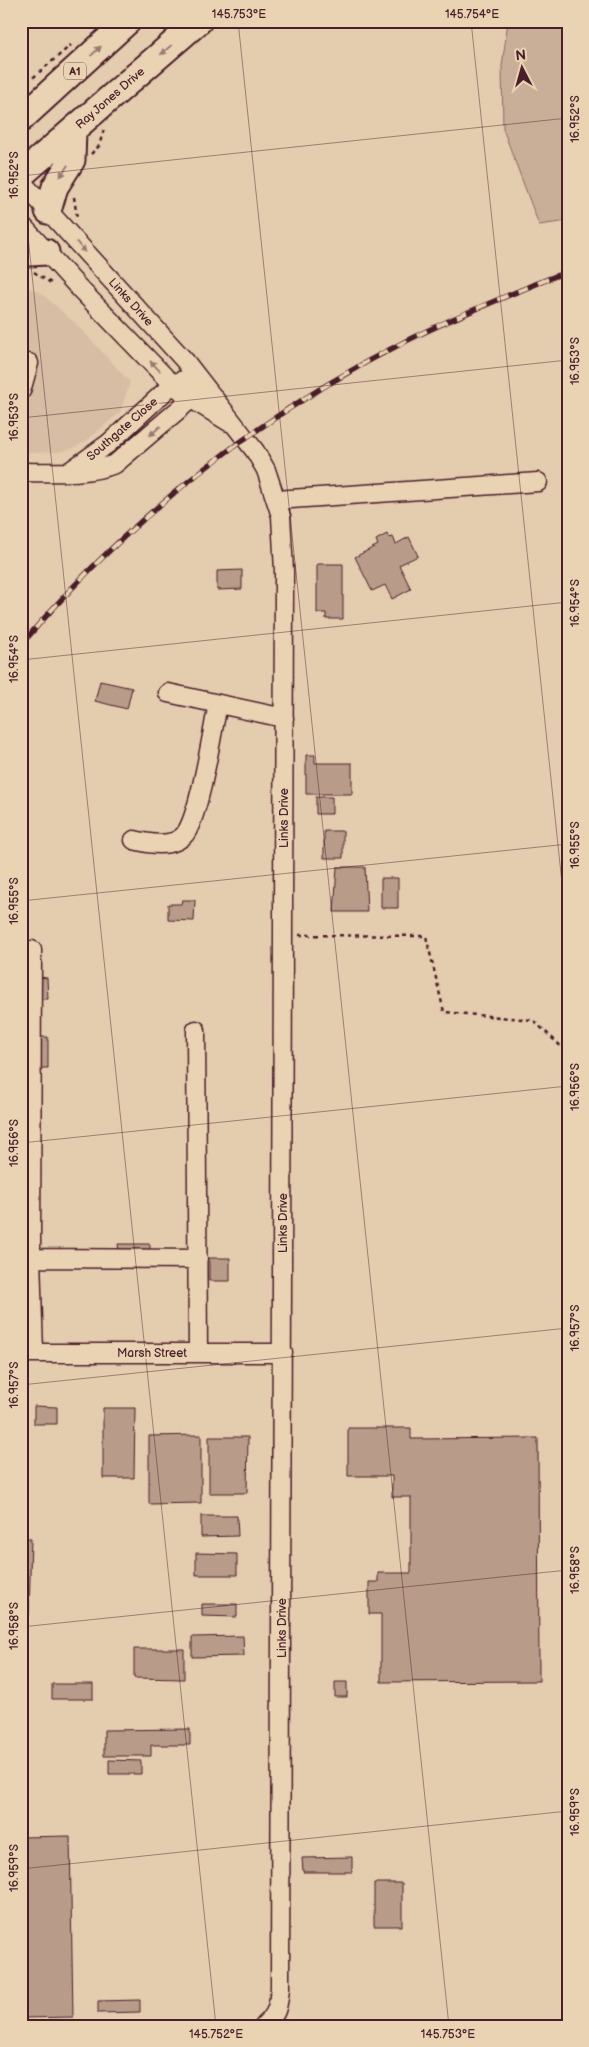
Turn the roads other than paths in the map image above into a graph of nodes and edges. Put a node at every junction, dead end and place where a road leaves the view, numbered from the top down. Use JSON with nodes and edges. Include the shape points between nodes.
{"nodes":[{"id":1,"x":128,"y":21,"type":"edge"},
{"id":2,"x":199,"y":21,"type":"edge"},
{"id":3,"x":21,"y":119,"type":"edge"},
{"id":4,"x":73,"y":131,"type":"junction"},
{"id":5,"x":21,"y":175,"type":"edge"},
{"id":6,"x":21,"y":181,"type":"edge"},
{"id":7,"x":48,"y":211,"type":"junction"},
{"id":8,"x":21,"y":224,"type":"edge"},
{"id":9,"x":21,"y":249,"type":"edge"},
{"id":10,"x":46,"y":252,"type":"junction"},
{"id":11,"x":29,"y":363,"type":"dead end"},
{"id":12,"x":196,"y":375,"type":"junction"},
{"id":13,"x":173,"y":384,"type":"junction"},
{"id":14,"x":21,"y":391,"type":"edge"},
{"id":15,"x":191,"y":399,"type":"junction"},
{"id":16,"x":235,"y":426,"type":"junction"},
{"id":17,"x":70,"y":471,"type":"junction"},
{"id":18,"x":21,"y":472,"type":"edge"},
{"id":19,"x":538,"y":482,"type":"dead end"},
{"id":20,"x":276,"y":500,"type":"junction"},
{"id":21,"x":168,"y":692,"type":"dead end"},
{"id":22,"x":218,"y":704,"type":"junction"},
{"id":23,"x":284,"y":718,"type":"junction"},
{"id":24,"x":134,"y":840,"type":"dead end"},
{"id":25,"x":32,"y":950,"type":"dead end"},
{"id":26,"x":196,"y":1030,"type":"dead end"},
{"id":27,"x":31,"y":1258,"type":"junction"},
{"id":28,"x":198,"y":1258,"type":"junction"},
{"id":29,"x":27,"y":1353,"type":"edge"},
{"id":30,"x":198,"y":1353,"type":"junction"},
{"id":31,"x":283,"y":1353,"type":"junction"},
{"id":32,"x":264,"y":2026,"type":"edge"}],
"edges":[{"from":3,"to":1,"type":"highway","number":"A1","one_way":true},
{"from":2,"to":4,"type":"highway","name":"Ray Jones Drive","one_way":true},
{"from":4,"to":5,"type":"highway","name":"Ray Jones Drive"},
{"from":4,"to":7,"type":"highway","one_way":true,"via":[[72,160],[55,187]]},
{"from":6,"to":7,"type":"street","name":"Links Drive"},
{"from":7,"to":12,"type":"street","name":"Links Drive","one_way":true},
{"from":8,"to":10,"type":"street","name":"Links Drive"},
{"from":9,"to":10,"type":"highway","via":[[30,253]]},
{"from":13,"to":10,"type":"street","name":"Links Drive","one_way":true},
{"from":11,"to":14,"type":"street"},
{"from":12,"to":13,"type":"street"},
{"from":12,"to":15,"type":"street"},
{"from":12,"to":16,"type":"street","name":"Links Drive"},
{"from":13,"to":15,"type":"street","name":"Links Drive"},
{"from":13,"to":17,"type":"street","name":"Southgate Close","via":[[109,443]]},
{"from":15,"to":16,"type":"street","name":"Links Drive"},
{"from":15,"to":17,"type":"street","name":"Southgate Close","one_way":true,"via":[[115,464]]},
{"from":16,"to":20,"type":"street","name":"Links Drive","via":[[262,462]]},
{"from":17,"to":18,"type":"street","name":"Southgate Close"},
{"from":19,"to":20,"type":"street"},
{"from":20,"to":23,"type":"street","name":"Links Drive","via":[[281,516],[284,552]]},
{"from":21,"to":22,"type":"street"},
{"from":22,"to":23,"type":"street"},
{"from":22,"to":24,"type":"street","via":[[194,814],[185,834],[174,842]]},
{"from":23,"to":31,"type":"street","name":"Links Drive"},
{"from":25,"to":27,"type":"street"},
{"from":26,"to":28,"type":"street"},
{"from":27,"to":28,"type":"street"},
{"from":27,"to":29,"type":"street"},
{"from":28,"to":30,"type":"street"},
{"from":29,"to":30,"type":"street","name":"Marsh Street"},
{"from":30,"to":31,"type":"street","name":"Marsh Street"},
{"from":31,"to":32,"type":"street","name":"Links Drive","via":[[280,1988],[276,2012]]}]}
